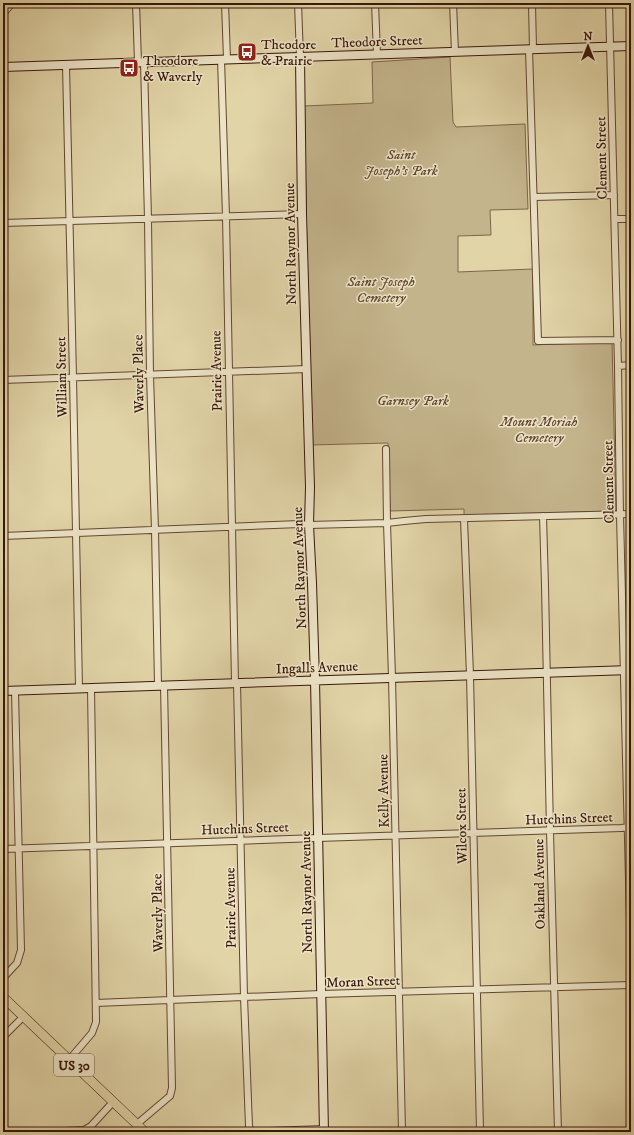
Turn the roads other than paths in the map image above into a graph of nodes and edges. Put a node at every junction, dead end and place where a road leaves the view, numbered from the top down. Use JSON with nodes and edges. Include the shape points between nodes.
{"nodes":[{"id":1,"x":12,"y":3,"type":"edge"},
{"id":2,"x":136,"y":3,"type":"edge"},
{"id":3,"x":225,"y":3,"type":"edge"},
{"id":4,"x":298,"y":3,"type":"edge"},
{"id":5,"x":375,"y":3,"type":"edge"},
{"id":6,"x":453,"y":3,"type":"edge"},
{"id":7,"x":532,"y":3,"type":"edge"},
{"id":8,"x":609,"y":3,"type":"edge"},
{"id":9,"x":3,"y":14,"type":"edge"},
{"id":10,"x":610,"y":46,"type":"junction"},
{"id":11,"x":631,"y":46,"type":"edge"},
{"id":12,"x":531,"y":49,"type":"junction"},
{"id":13,"x":455,"y":52,"type":"junction"},
{"id":14,"x":377,"y":54,"type":"junction"},
{"id":15,"x":300,"y":57,"type":"junction"},
{"id":16,"x":224,"y":59,"type":"junction"},
{"id":17,"x":141,"y":62,"type":"junction"},
{"id":18,"x":66,"y":65,"type":"junction"},
{"id":19,"x":3,"y":67,"type":"edge"},
{"id":20,"x":614,"y":195,"type":"junction"},
{"id":21,"x":534,"y":197,"type":"junction"},
{"id":22,"x":302,"y":214,"type":"junction"},
{"id":23,"x":226,"y":216,"type":"junction"},
{"id":24,"x":148,"y":219,"type":"junction"},
{"id":25,"x":615,"y":219,"type":"junction"},
{"id":26,"x":631,"y":219,"type":"edge"},
{"id":27,"x":69,"y":221,"type":"junction"},
{"id":28,"x":3,"y":223,"type":"edge"},
{"id":29,"x":618,"y":340,"type":"junction"},
{"id":30,"x":618,"y":366,"type":"junction"},
{"id":31,"x":631,"y":366,"type":"edge"},
{"id":32,"x":307,"y":369,"type":"junction"},
{"id":33,"x":228,"y":372,"type":"junction"},
{"id":34,"x":150,"y":375,"type":"junction"},
{"id":35,"x":73,"y":378,"type":"junction"},
{"id":36,"x":3,"y":380,"type":"edge"},
{"id":37,"x":386,"y":449,"type":"dead end"},
{"id":38,"x":631,"y":514,"type":"edge"},
{"id":39,"x":620,"y":515,"type":"junction"},
{"id":40,"x":542,"y":516,"type":"junction"},
{"id":41,"x":464,"y":519,"type":"junction"},
{"id":42,"x":387,"y":523,"type":"junction"},
{"id":43,"x":309,"y":525,"type":"junction"},
{"id":44,"x":232,"y":527,"type":"junction"},
{"id":45,"x":155,"y":530,"type":"junction"},
{"id":46,"x":76,"y":533,"type":"junction"},
{"id":47,"x":3,"y":536,"type":"edge"},
{"id":48,"x":628,"y":670,"type":"edge"},
{"id":49,"x":547,"y":672,"type":"junction"},
{"id":50,"x":470,"y":675,"type":"junction"},
{"id":51,"x":392,"y":677,"type":"junction"},
{"id":52,"x":315,"y":680,"type":"junction"},
{"id":53,"x":236,"y":683,"type":"junction"},
{"id":54,"x":161,"y":685,"type":"junction"},
{"id":55,"x":78,"y":688,"type":"junction"},
{"id":56,"x":91,"y":688,"type":"junction"},
{"id":57,"x":3,"y":691,"type":"edge"},
{"id":58,"x":15,"y":691,"type":"junction"},
{"id":59,"x":630,"y":827,"type":"edge"},
{"id":60,"x":550,"y":830,"type":"junction"},
{"id":61,"x":473,"y":833,"type":"junction"},
{"id":62,"x":395,"y":835,"type":"junction"},
{"id":63,"x":318,"y":838,"type":"junction"},
{"id":64,"x":241,"y":840,"type":"junction"},
{"id":65,"x":167,"y":843,"type":"junction"},
{"id":66,"x":92,"y":846,"type":"junction"},
{"id":67,"x":19,"y":849,"type":"junction"},
{"id":68,"x":3,"y":850,"type":"edge"},
{"id":69,"x":631,"y":961,"type":"edge"},
{"id":70,"x":3,"y":978,"type":"edge"},
{"id":71,"x":631,"y":985,"type":"edge"},
{"id":72,"x":554,"y":987,"type":"junction"},
{"id":73,"x":476,"y":989,"type":"junction"},
{"id":74,"x":398,"y":992,"type":"junction"},
{"id":75,"x":321,"y":994,"type":"junction"},
{"id":76,"x":3,"y":997,"type":"edge"},
{"id":77,"x":244,"y":997,"type":"junction"},
{"id":78,"x":170,"y":1000,"type":"junction"},
{"id":79,"x":96,"y":1003,"type":"junction"},
{"id":80,"x":24,"y":1016,"type":"junction"},
{"id":81,"x":3,"y":1037,"type":"edge"},
{"id":82,"x":69,"y":1060,"type":"junction"},
{"id":83,"x":113,"y":1102,"type":"junction"},
{"id":84,"x":137,"y":1124,"type":"junction"},
{"id":85,"x":324,"y":1130,"type":"edge"},
{"id":86,"x":46,"y":1132,"type":"edge"},
{"id":87,"x":68,"y":1132,"type":"edge"},
{"id":88,"x":145,"y":1132,"type":"edge"},
{"id":89,"x":251,"y":1132,"type":"edge"},
{"id":90,"x":263,"y":1132,"type":"edge"},
{"id":91,"x":402,"y":1132,"type":"edge"},
{"id":92,"x":480,"y":1132,"type":"edge"},
{"id":93,"x":558,"y":1132,"type":"edge"}],
"edges":[{"from":1,"to":9,"type":"street"},
{"from":2,"to":17,"type":"street","name":"Waverly Place"},
{"from":3,"to":16,"type":"street","name":"Prairie Avenue"},
{"from":4,"to":15,"type":"street","name":"North Raynor Avenue"},
{"from":5,"to":14,"type":"street"},
{"from":6,"to":13,"type":"street"},
{"from":7,"to":12,"type":"street"},
{"from":8,"to":10,"type":"street","name":"Clement Street"},
{"from":10,"to":11,"type":"main road","name":"Theodore Street"},
{"from":10,"to":12,"type":"main road","name":"Theodore Street"},
{"from":10,"to":20,"type":"street","name":"Clement Street"},
{"from":12,"to":13,"type":"main road","name":"Theodore Street"},
{"from":12,"to":21,"type":"street"},
{"from":13,"to":14,"type":"main road","name":"Theodore Street"},
{"from":14,"to":15,"type":"main road","name":"Theodore Street"},
{"from":15,"to":16,"type":"main road","name":"Theodore Street"},
{"from":15,"to":22,"type":"main road","name":"North Raynor Avenue"},
{"from":16,"to":17,"type":"main road","name":"Theodore Street"},
{"from":16,"to":23,"type":"street","name":"Prairie Avenue"},
{"from":17,"to":18,"type":"main road","name":"Theodore Street"},
{"from":17,"to":24,"type":"street","name":"Waverly Place"},
{"from":18,"to":19,"type":"main road","name":"Theodore Street"},
{"from":18,"to":27,"type":"street","name":"William Street"},
{"from":20,"to":21,"type":"street"},
{"from":20,"to":25,"type":"street","name":"Clement Street"},
{"from":21,"to":29,"type":"street","via":[[538,341]]},
{"from":22,"to":23,"type":"street"},
{"from":22,"to":32,"type":"main road","name":"North Raynor Avenue"},
{"from":23,"to":24,"type":"street"},
{"from":23,"to":33,"type":"street","name":"Prairie Avenue"},
{"from":24,"to":27,"type":"street"},
{"from":24,"to":34,"type":"street","name":"Waverly Place"},
{"from":25,"to":26,"type":"street"},
{"from":25,"to":29,"type":"street","name":"Clement Street"},
{"from":27,"to":28,"type":"street"},
{"from":27,"to":35,"type":"street","name":"William Street"},
{"from":29,"to":30,"type":"street","name":"Clement Street"},
{"from":30,"to":31,"type":"street"},
{"from":30,"to":39,"type":"street","name":"Clement Street"},
{"from":32,"to":33,"type":"street"},
{"from":32,"to":43,"type":"main road","name":"North Raynor Avenue"},
{"from":33,"to":34,"type":"street"},
{"from":33,"to":44,"type":"street","name":"Prairie Avenue"},
{"from":34,"to":35,"type":"street"},
{"from":34,"to":45,"type":"street","name":"Waverly Place"},
{"from":35,"to":36,"type":"street"},
{"from":35,"to":46,"type":"street","name":"William Street"},
{"from":37,"to":42,"type":"street","name":"Kelly Avenue"},
{"from":38,"to":39,"type":"street"},
{"from":39,"to":40,"type":"street"},
{"from":39,"to":48,"type":"street","name":"Clement Street"},
{"from":40,"to":41,"type":"street"},
{"from":40,"to":49,"type":"street","name":"Oakland Avenue"},
{"from":41,"to":42,"type":"street"},
{"from":41,"to":50,"type":"street","name":"Wilcox Street"},
{"from":42,"to":43,"type":"street"},
{"from":42,"to":51,"type":"street","name":"Kelly Avenue"},
{"from":43,"to":44,"type":"street"},
{"from":43,"to":52,"type":"main road","name":"North Raynor Avenue"},
{"from":44,"to":45,"type":"street"},
{"from":44,"to":53,"type":"street","name":"Prairie Avenue"},
{"from":45,"to":46,"type":"street"},
{"from":45,"to":54,"type":"street","name":"Waverly Place"},
{"from":46,"to":47,"type":"street"},
{"from":46,"to":55,"type":"street","name":"William Street"},
{"from":48,"to":49,"type":"main road","name":"Ingalls Avenue"},
{"from":48,"to":59,"type":"street","name":"Clement Street"},
{"from":49,"to":50,"type":"main road","name":"Ingalls Avenue"},
{"from":49,"to":60,"type":"street","name":"Oakland Avenue"},
{"from":50,"to":51,"type":"main road","name":"Ingalls Avenue"},
{"from":50,"to":61,"type":"street","name":"Wilcox Street"},
{"from":51,"to":52,"type":"main road","name":"Ingalls Avenue"},
{"from":51,"to":62,"type":"street","name":"Kelly Avenue"},
{"from":52,"to":53,"type":"main road","name":"Ingalls Avenue"},
{"from":52,"to":63,"type":"main road","name":"North Raynor Avenue"},
{"from":53,"to":54,"type":"main road","name":"Ingalls Avenue"},
{"from":53,"to":64,"type":"street","name":"Prairie Avenue"},
{"from":54,"to":56,"type":"main road","name":"Ingalls Avenue"},
{"from":54,"to":65,"type":"street","name":"Waverly Place"},
{"from":55,"to":56,"type":"main road","name":"Ingalls Avenue"},
{"from":55,"to":58,"type":"main road","name":"Ingalls Avenue"},
{"from":56,"to":66,"type":"street"},
{"from":57,"to":58,"type":"main road","name":"Ingalls Avenue"},
{"from":58,"to":67,"type":"street"},
{"from":59,"to":60,"type":"street","name":"Hutchins Street"},
{"from":59,"to":69,"type":"street","name":"Clement Street"},
{"from":60,"to":61,"type":"street","name":"Hutchins Street"},
{"from":60,"to":72,"type":"street","name":"Oakland Avenue"},
{"from":61,"to":62,"type":"street","name":"Hutchins Street"},
{"from":61,"to":73,"type":"street","name":"Wilcox Street"},
{"from":62,"to":63,"type":"street","name":"Hutchins Street"},
{"from":62,"to":74,"type":"street","name":"Kelly Avenue"},
{"from":63,"to":64,"type":"street","name":"Hutchins Street"},
{"from":63,"to":75,"type":"main road","name":"North Raynor Avenue"},
{"from":64,"to":65,"type":"street","name":"Hutchins Street"},
{"from":64,"to":77,"type":"street","name":"Prairie Avenue"},
{"from":65,"to":66,"type":"street","name":"Hutchins Street"},
{"from":65,"to":78,"type":"street","name":"Waverly Place"},
{"from":66,"to":67,"type":"street","name":"Hutchins Street"},
{"from":66,"to":79,"type":"street"},
{"from":67,"to":68,"type":"street","name":"Hutchins Street"},
{"from":67,"to":70,"type":"street","via":[[21,950],[17,963]]},
{"from":71,"to":72,"type":"street","name":"Moran Street"},
{"from":72,"to":73,"type":"street","name":"Moran Street"},
{"from":72,"to":93,"type":"street","name":"Oakland Avenue"},
{"from":73,"to":74,"type":"street","name":"Moran Street"},
{"from":73,"to":92,"type":"street","name":"Wilcox Street"},
{"from":74,"to":75,"type":"street","name":"Moran Street"},
{"from":74,"to":91,"type":"street","name":"Kelly Avenue"},
{"from":75,"to":77,"type":"street","name":"Moran Street"},
{"from":75,"to":85,"type":"main road","name":"North Raynor Avenue"},
{"from":76,"to":80,"type":"main road","number":"US 30"},
{"from":77,"to":78,"type":"street","name":"Moran Street"},
{"from":77,"to":89,"type":"street","name":"Prairie Avenue"},
{"from":78,"to":79,"type":"street","name":"Moran Street"},
{"from":78,"to":84,"type":"street","name":"Waverly Place","via":[[170,1096]]},
{"from":79,"to":82,"type":"street","via":[[96,1022],[92,1034]]},
{"from":80,"to":81,"type":"street"},
{"from":80,"to":82,"type":"main road","number":"US 30"},
{"from":82,"to":83,"type":"main road","number":"US 30"},
{"from":83,"to":84,"type":"main road","number":"US 30"},
{"from":83,"to":87,"type":"street","via":[[91,1126],[84,1130]]},
{"from":84,"to":88,"type":"main road","number":"US 30"},
{"from":85,"to":90,"type":"street"},
{"from":86,"to":87,"type":"street"}]}
